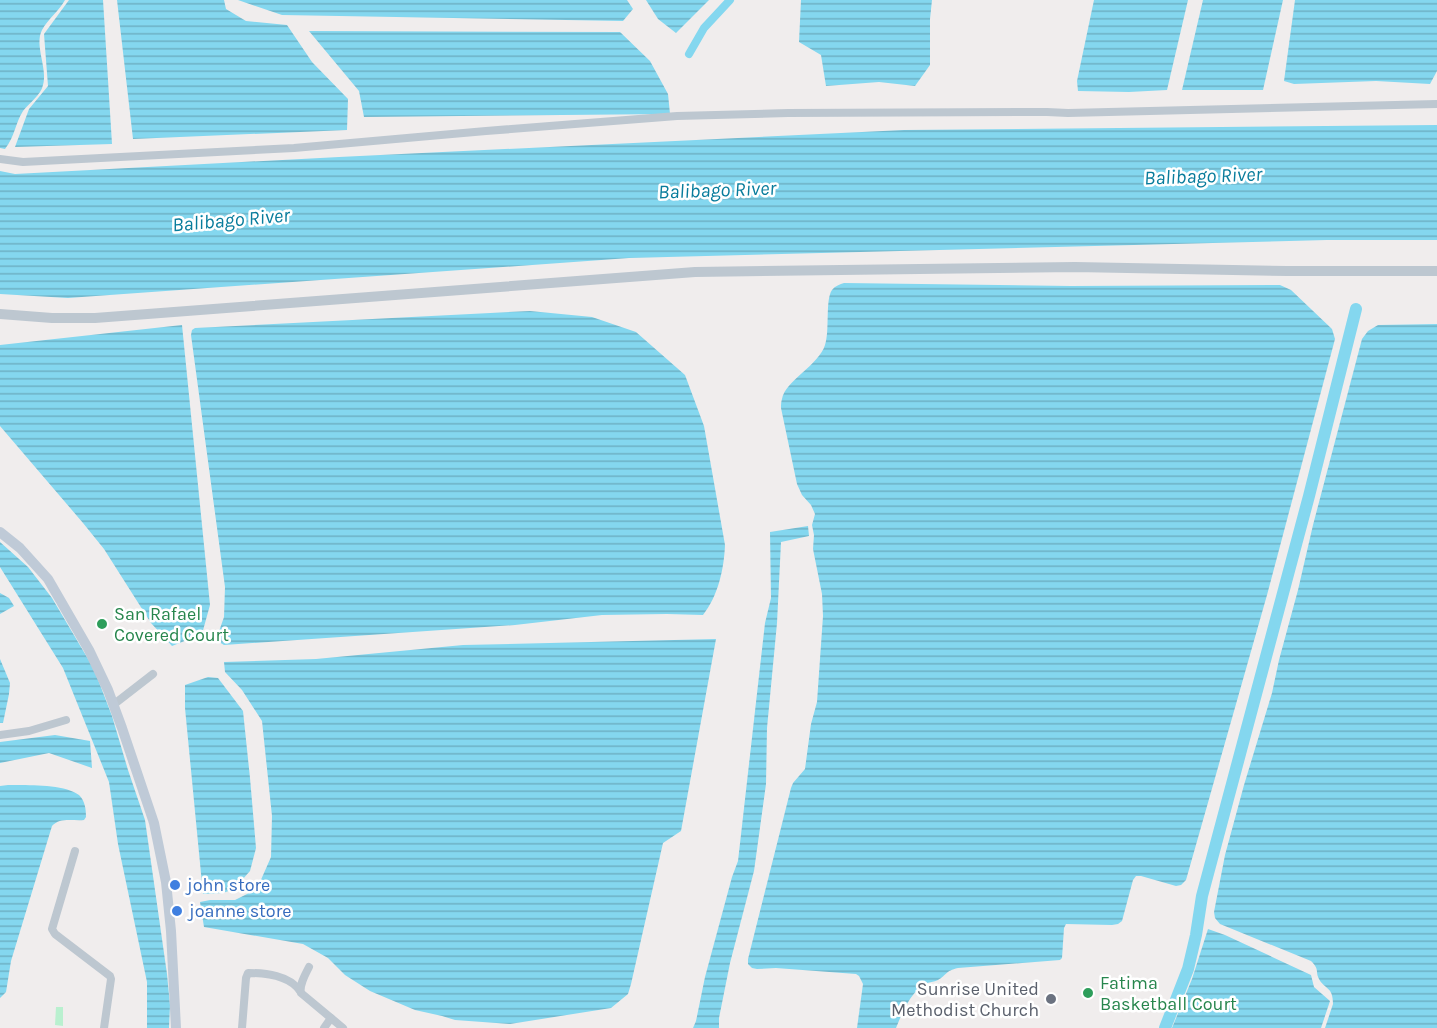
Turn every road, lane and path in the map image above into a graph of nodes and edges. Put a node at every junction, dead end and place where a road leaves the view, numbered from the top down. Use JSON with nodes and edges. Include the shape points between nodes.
{"nodes":[{"id":1,"x":1437,"y":105,"type":"edge"},
{"id":2,"x":0,"y":159,"type":"edge"},
{"id":3,"x":1437,"y":271,"type":"edge"},
{"id":4,"x":0,"y":314,"type":"edge"},
{"id":5,"x":0,"y":532,"type":"edge"},
{"id":6,"x":153,"y":674,"type":"dead end"},
{"id":7,"x":113,"y":705,"type":"junction"},
{"id":8,"x":66,"y":720,"type":"dead end"},
{"id":9,"x":0,"y":735,"type":"edge"},
{"id":10,"x":75,"y":852,"type":"dead end"},
{"id":11,"x":309,"y":968,"type":"dead end"},
{"id":12,"x":300,"y":991,"type":"junction"},
{"id":13,"x":331,"y":1018,"type":"junction"},
{"id":14,"x":104,"y":1028,"type":"edge"},
{"id":15,"x":176,"y":1028,"type":"edge"},
{"id":16,"x":242,"y":1028,"type":"edge"},
{"id":17,"x":324,"y":1028,"type":"edge"},
{"id":18,"x":343,"y":1028,"type":"edge"}],
"edges":[{"from":1,"to":2,"type":"street","via":[[677,116],[294,148],[23,162]]},
{"from":3,"to":4,"type":"street","via":[[1075,267],[695,272],[95,318]]},
{"from":5,"to":7,"type":"main road","via":[[48,579],[89,650]]},
{"from":6,"to":7,"type":"street"},
{"from":7,"to":15,"type":"main road","via":[[154,823],[166,882]]},
{"from":8,"to":9,"type":"street"},
{"from":10,"to":14,"type":"street","via":[[52,929],[110,976]]},
{"from":11,"to":12,"type":"street"},
{"from":12,"to":13,"type":"street"},
{"from":12,"to":16,"type":"street","via":[[282,978],[248,973]]},
{"from":13,"to":17,"type":"street"},
{"from":13,"to":18,"type":"street"}]}
